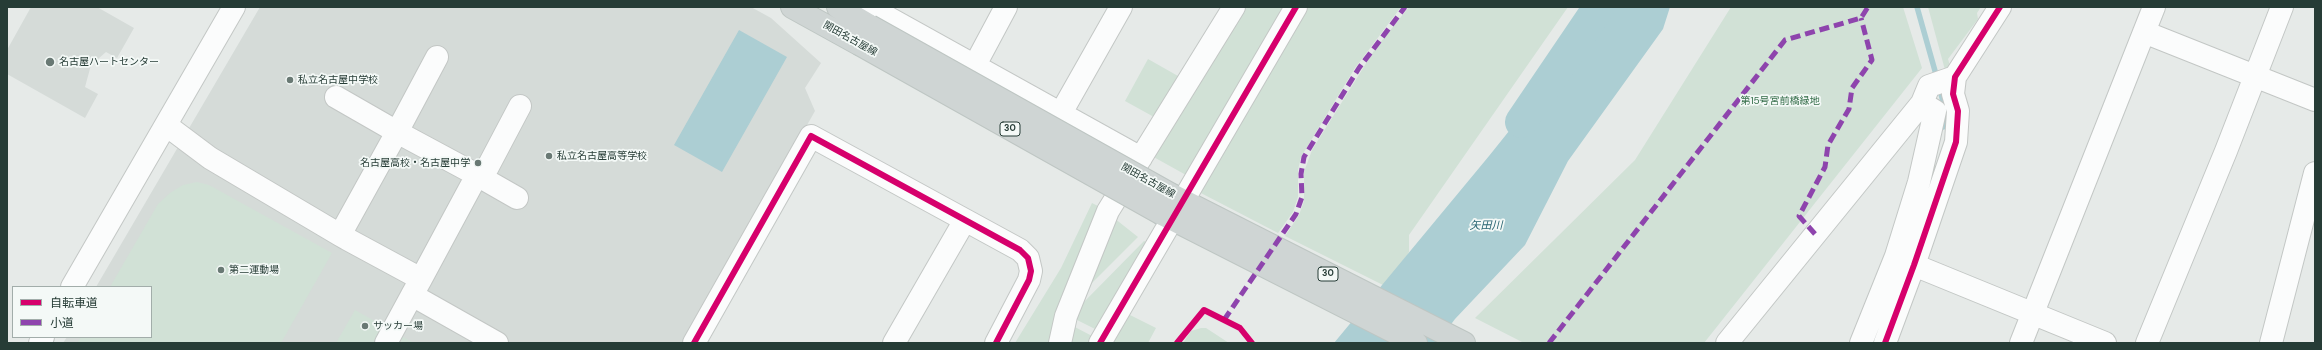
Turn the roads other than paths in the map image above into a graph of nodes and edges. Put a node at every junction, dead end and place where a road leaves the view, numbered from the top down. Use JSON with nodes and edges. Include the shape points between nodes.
{"nodes":[{"id":1,"x":234,"y":7,"type":"edge"},
{"id":2,"x":792,"y":7,"type":"edge"},
{"id":3,"x":838,"y":7,"type":"edge"},
{"id":4,"x":1006,"y":7,"type":"edge"},
{"id":5,"x":1121,"y":7,"type":"edge"},
{"id":6,"x":1234,"y":7,"type":"edge"},
{"id":7,"x":1296,"y":7,"type":"edge"},
{"id":8,"x":2000,"y":7,"type":"edge"},
{"id":9,"x":2154,"y":7,"type":"edge"},
{"id":10,"x":2282,"y":7,"type":"edge"},
{"id":11,"x":873,"y":13,"type":"edge"},
{"id":12,"x":2144,"y":32,"type":"junction"},
{"id":13,"x":437,"y":57,"type":"dead end"},
{"id":14,"x":974,"y":65,"type":"junction"},
{"id":15,"x":2254,"y":76,"type":"junction"},
{"id":16,"x":1955,"y":78,"type":"junction"},
{"id":17,"x":1926,"y":94,"type":"junction"},
{"id":18,"x":336,"y":97,"type":"dead end"},
{"id":19,"x":2315,"y":100,"type":"edge"},
{"id":20,"x":520,"y":106,"type":"dead end"},
{"id":21,"x":1061,"y":113,"type":"junction"},
{"id":22,"x":166,"y":125,"type":"junction"},
{"id":23,"x":397,"y":132,"type":"junction"},
{"id":24,"x":1141,"y":158,"type":"junction"},
{"id":25,"x":2315,"y":173,"type":"edge"},
{"id":26,"x":479,"y":176,"type":"junction"},
{"id":27,"x":517,"y":198,"type":"dead end"},
{"id":28,"x":1182,"y":200,"type":"junction"},
{"id":29,"x":965,"y":220,"type":"junction"},
{"id":30,"x":1171,"y":220,"type":"junction"},
{"id":31,"x":340,"y":235,"type":"junction"},
{"id":32,"x":1914,"y":265,"type":"junction"},
{"id":33,"x":73,"y":286,"type":"edge"},
{"id":34,"x":417,"y":287,"type":"junction"},
{"id":35,"x":2033,"y":314,"type":"junction"},
{"id":36,"x":386,"y":343,"type":"edge"},
{"id":37,"x":497,"y":343,"type":"edge"},
{"id":38,"x":694,"y":343,"type":"edge"},
{"id":39,"x":894,"y":343,"type":"edge"},
{"id":40,"x":996,"y":343,"type":"edge"},
{"id":41,"x":1060,"y":343,"type":"edge"},
{"id":42,"x":1100,"y":343,"type":"edge"},
{"id":43,"x":1416,"y":343,"type":"edge"},
{"id":44,"x":1464,"y":343,"type":"edge"},
{"id":45,"x":1727,"y":343,"type":"edge"},
{"id":46,"x":1861,"y":343,"type":"edge"},
{"id":47,"x":1885,"y":343,"type":"edge"},
{"id":48,"x":2021,"y":343,"type":"edge"},
{"id":49,"x":2106,"y":343,"type":"edge"},
{"id":50,"x":2146,"y":343,"type":"edge"},
{"id":51,"x":2271,"y":343,"type":"edge"}],
"edges":[{"from":1,"to":22,"type":"street"},
{"from":2,"to":30,"type":"main road","name":"関田名古屋線","number":"30","bridge":true},
{"from":3,"to":11,"type":"main road","name":"関田名古屋線","number":"30"},
{"from":4,"to":14,"type":"street"},
{"from":5,"to":21,"type":"street"},
{"from":6,"to":24,"type":"street"},
{"from":7,"to":28,"type":"street"},
{"from":8,"to":16,"type":"street"},
{"from":9,"to":12,"type":"street"},
{"from":10,"to":15,"type":"street"},
{"from":11,"to":14,"type":"street"},
{"from":11,"to":28,"type":"main road","name":"関田名古屋線","number":"30","bridge":true},
{"from":12,"to":15,"type":"street"},
{"from":12,"to":35,"type":"street"},
{"from":13,"to":23,"type":"street"},
{"from":14,"to":21,"type":"street"},
{"from":15,"to":19,"type":"street"},
{"from":15,"to":50,"type":"street","via":[[2226,151]]},
{"from":16,"to":17,"type":"street"},
{"from":16,"to":32,"type":"street","via":[[1953,94],[1958,111],[1956,142]]},
{"from":17,"to":45,"type":"street"},
{"from":17,"to":46,"type":"street","via":[[1935,110],[1919,182],[1896,256]]},
{"from":18,"to":23,"type":"street"},
{"from":20,"to":26,"type":"street"},
{"from":21,"to":24,"type":"street"},
{"from":22,"to":31,"type":"street","via":[[210,158]]},
{"from":22,"to":33,"type":"street"},
{"from":23,"to":26,"type":"street"},
{"from":23,"to":31,"type":"street"},
{"from":24,"to":41,"type":"street","via":[[1108,211],[1066,316]]},
{"from":25,"to":51,"type":"street"},
{"from":26,"to":27,"type":"street"},
{"from":26,"to":34,"type":"street"},
{"from":28,"to":30,"type":"street"},
{"from":28,"to":44,"type":"main road","name":"関田名古屋線","number":"30"},
{"from":29,"to":38,"type":"street","via":[[811,136]]},
{"from":29,"to":39,"type":"street"},
{"from":29,"to":40,"type":"street","via":[[1020,250],[1028,258],[1031,271],[1029,280]]},
{"from":30,"to":42,"type":"street"},
{"from":30,"to":43,"type":"main road","name":"関田名古屋線","number":"30"},
{"from":31,"to":34,"type":"street"},
{"from":32,"to":35,"type":"street"},
{"from":32,"to":47,"type":"street"},
{"from":34,"to":36,"type":"street"},
{"from":34,"to":37,"type":"street"},
{"from":35,"to":48,"type":"street"},
{"from":35,"to":49,"type":"street"}]}
